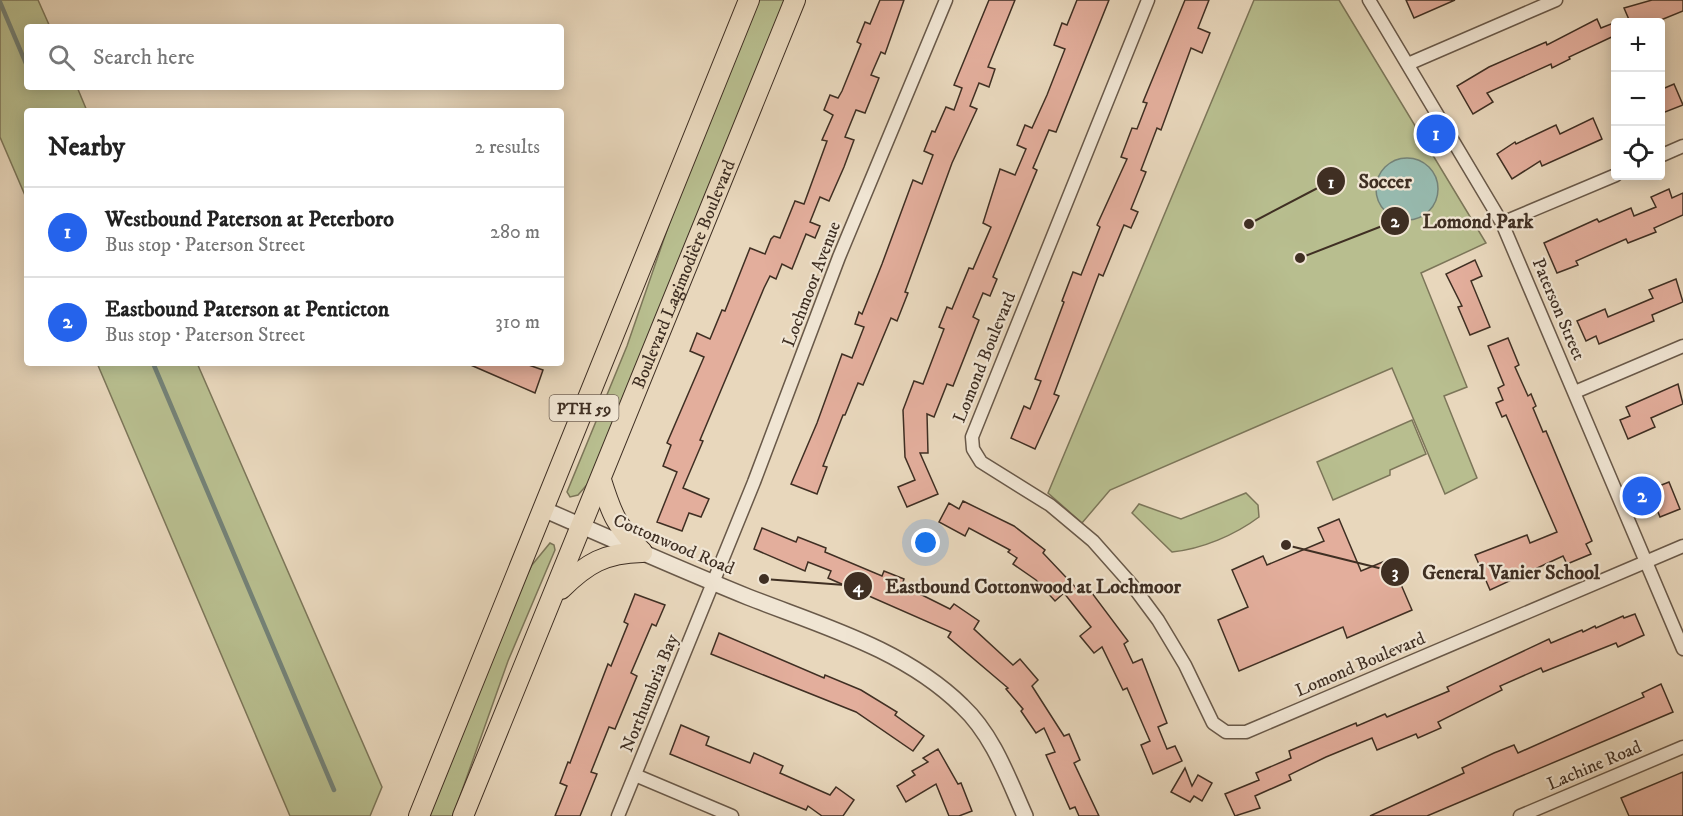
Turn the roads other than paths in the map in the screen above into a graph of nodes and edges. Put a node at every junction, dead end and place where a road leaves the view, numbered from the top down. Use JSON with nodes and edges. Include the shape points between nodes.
{"nodes":[{"id":1,"x":749,"y":0,"type":"edge"},
{"id":2,"x":795,"y":0,"type":"edge"},
{"id":3,"x":946,"y":0,"type":"edge"},
{"id":4,"x":1148,"y":0,"type":"edge"},
{"id":5,"x":1369,"y":0,"type":"edge"},
{"id":6,"x":1556,"y":0,"type":"edge"},
{"id":7,"x":1408,"y":64,"type":"junction"},
{"id":8,"x":1683,"y":146,"type":"edge"},
{"id":9,"x":1665,"y":154,"type":"edge"},
{"id":10,"x":1611,"y":177,"type":"edge"},
{"id":11,"x":1502,"y":223,"type":"junction"},
{"id":12,"x":1683,"y":346,"type":"edge"},
{"id":13,"x":1575,"y":392,"type":"junction"},
{"id":14,"x":601,"y":480,"type":"junction"},
{"id":15,"x":543,"y":509,"type":"junction"},
{"id":16,"x":582,"y":526,"type":"junction"},
{"id":17,"x":1683,"y":546,"type":"edge"},
{"id":18,"x":642,"y":552,"type":"junction"},
{"id":19,"x":1646,"y":562,"type":"junction"},
{"id":20,"x":713,"y":582,"type":"junction"},
{"id":21,"x":554,"y":596,"type":"junction"},
{"id":22,"x":1683,"y":649,"type":"edge"},
{"id":23,"x":1683,"y":747,"type":"edge"},
{"id":24,"x":635,"y":776,"type":"junction"},
{"id":25,"x":419,"y":816,"type":"edge"},
{"id":26,"x":463,"y":816,"type":"edge"},
{"id":27,"x":618,"y":816,"type":"edge"},
{"id":28,"x":732,"y":816,"type":"edge"},
{"id":29,"x":1025,"y":816,"type":"edge"},
{"id":30,"x":1520,"y":816,"type":"edge"}],
"edges":[{"from":1,"to":15,"type":"main road","number":"PTH 59"},
{"from":2,"to":14,"type":"main road","name":"Boulevard Lagimodière Boulevard","number":"PTH 59"},
{"from":3,"to":20,"type":"street","name":"Lochmoor Avenue","via":[[839,259]]},
{"from":4,"to":19,"type":"street","name":"Lomond Boulevard","via":[[979,416],[972,437],[981,462],[1050,505],[1093,541],[1158,620],[1213,723],[1227,732],[1246,732]]},
{"from":5,"to":7,"type":"street","name":"Paterson Street"},
{"from":6,"to":7,"type":"street"},
{"from":7,"to":11,"type":"street","name":"Paterson Street"},
{"from":8,"to":9,"type":"street"},
{"from":10,"to":11,"type":"street"},
{"from":11,"to":13,"type":"street","name":"Paterson Street"},
{"from":12,"to":13,"type":"street"},
{"from":13,"to":19,"type":"street","name":"Paterson Street"},
{"from":14,"to":16,"type":"main road","name":"Boulevard Lagimodière Boulevard","number":"PTH 59"},
{"from":14,"to":18,"type":"main road","via":[[612,516]]},
{"from":15,"to":16,"type":"street","name":"Cottonwood Road"},
{"from":15,"to":25,"type":"main road","number":"PTH 59"},
{"from":16,"to":18,"type":"street","name":"Cottonwood Road"},
{"from":16,"to":21,"type":"main road","name":"Boulevard Lagimodière Boulevard","number":"PTH 59"},
{"from":17,"to":19,"type":"street","name":"Lomond Boulevard"},
{"from":18,"to":20,"type":"street","name":"Cottonwood Road"},
{"from":18,"to":21,"type":"main road","via":[[622,553],[590,563]]},
{"from":19,"to":22,"type":"street","name":"Paterson Street"},
{"from":20,"to":24,"type":"street","name":"Northumbria Bay"},
{"from":20,"to":29,"type":"street","name":"Cottonwood Road","via":[[892,654],[928,677],[963,706],[993,745]]},
{"from":21,"to":26,"type":"main road","name":"Boulevard Lagimodière Boulevard","number":"PTH 59"},
{"from":23,"to":30,"type":"street","name":"Lachine Road"},
{"from":24,"to":27,"type":"street","name":"Northumbria Bay"},
{"from":24,"to":28,"type":"street"}]}
